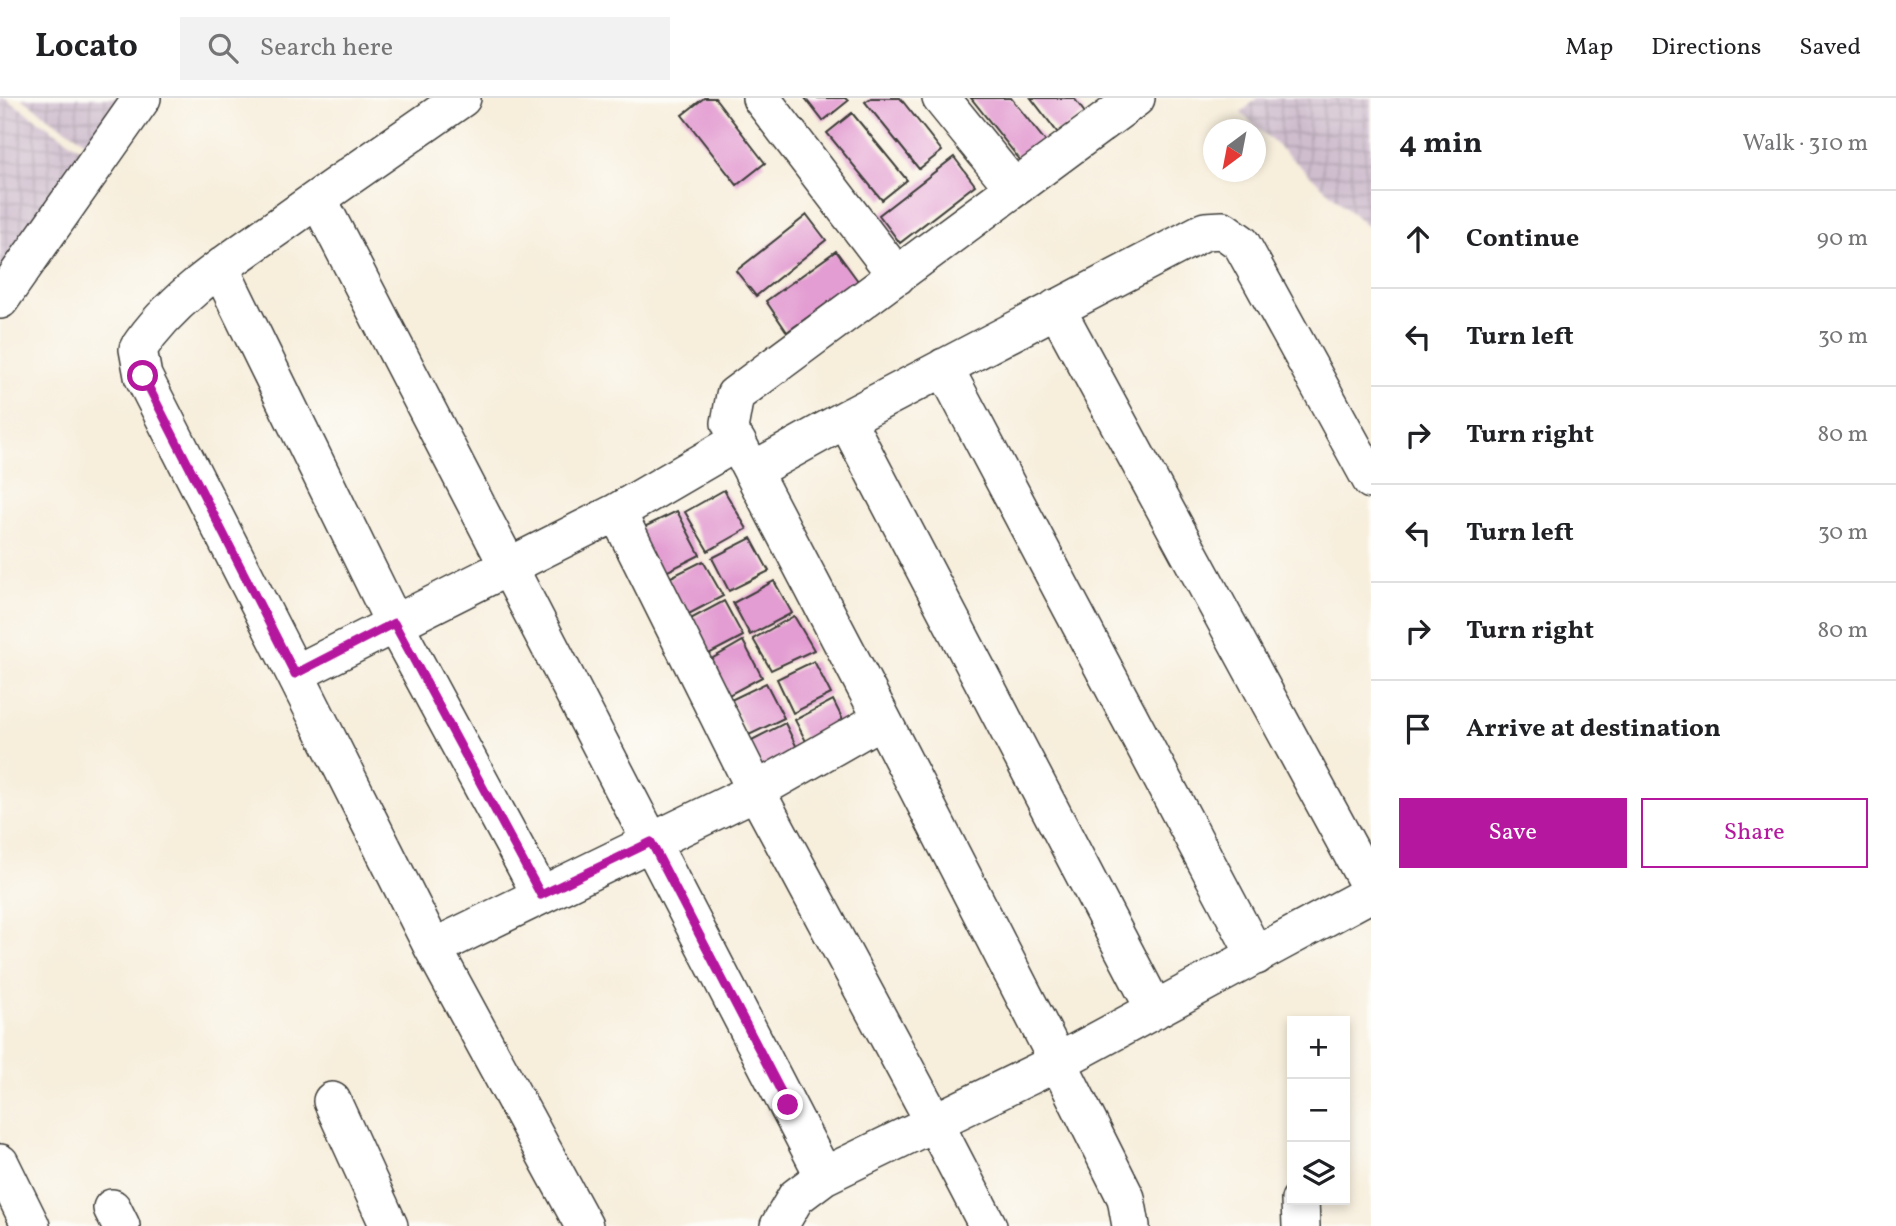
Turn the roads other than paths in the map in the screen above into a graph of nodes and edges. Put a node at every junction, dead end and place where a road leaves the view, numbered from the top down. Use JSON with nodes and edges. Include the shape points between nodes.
{"nodes":[{"id":1,"x":142,"y":98,"type":"edge"},
{"id":2,"x":462,"y":98,"type":"edge"},
{"id":3,"x":761,"y":98,"type":"edge"},
{"id":4,"x":941,"y":98,"type":"edge"},
{"id":5,"x":1126,"y":101,"type":"edge"},
{"id":6,"x":1014,"y":188,"type":"junction"},
{"id":7,"x":317,"y":199,"type":"junction"},
{"id":8,"x":220,"y":268,"type":"junction"},
{"id":9,"x":897,"y":276,"type":"junction"},
{"id":10,"x":0,"y":300,"type":"edge"},
{"id":11,"x":1056,"y":308,"type":"junction"},
{"id":12,"x":944,"y":367,"type":"junction"},
{"id":13,"x":846,"y":419,"type":"junction"},
{"id":14,"x":730,"y":423,"type":"dead end"},
{"id":15,"x":752,"y":471,"type":"junction"},
{"id":16,"x":1371,"y":480,"type":"edge"},
{"id":17,"x":617,"y":512,"type":"junction"},
{"id":18,"x":508,"y":566,"type":"junction"},
{"id":19,"x":394,"y":623,"type":"junction"},
{"id":20,"x":295,"y":674,"type":"junction"},
{"id":21,"x":882,"y":719,"type":"junction"},
{"id":22,"x":756,"y":791,"type":"junction"},
{"id":23,"x":651,"y":842,"type":"junction"},
{"id":24,"x":1371,"y":891,"type":"edge"},
{"id":25,"x":541,"y":895,"type":"junction"},
{"id":26,"x":433,"y":948,"type":"junction"},
{"id":27,"x":1256,"y":956,"type":"junction"},
{"id":28,"x":1155,"y":1010,"type":"junction"},
{"id":29,"x":1058,"y":1062,"type":"junction"},
{"id":30,"x":332,"y":1101,"type":"dead end"},
{"id":31,"x":934,"y":1122,"type":"junction"},
{"id":32,"x":0,"y":1163,"type":"edge"},
{"id":33,"x":824,"y":1176,"type":"junction"},
{"id":34,"x":1300,"y":1205,"type":"edge"},
{"id":35,"x":31,"y":1226,"type":"edge"},
{"id":36,"x":389,"y":1226,"type":"edge"},
{"id":37,"x":584,"y":1226,"type":"edge"},
{"id":38,"x":779,"y":1226,"type":"edge"},
{"id":39,"x":988,"y":1226,"type":"edge"},
{"id":40,"x":1131,"y":1226,"type":"edge"},
{"id":41,"x":1301,"y":1226,"type":"edge"}],
"edges":[{"from":1,"to":10,"type":"street"},
{"from":2,"to":7,"type":"street"},
{"from":3,"to":9,"type":"street"},
{"from":4,"to":6,"type":"street"},
{"from":5,"to":6,"type":"street"},
{"from":6,"to":9,"type":"street"},
{"from":7,"to":8,"type":"street"},
{"from":7,"to":18,"type":"street"},
{"from":8,"to":19,"type":"street"},
{"from":8,"to":20,"type":"street","via":[[175,305],[138,349],[143,376]]},
{"from":9,"to":14,"type":"street","via":[[735,396]]},
{"from":11,"to":12,"type":"street"},
{"from":11,"to":16,"type":"street","via":[[1205,231],[1223,230],[1241,243]]},
{"from":11,"to":24,"type":"street"},
{"from":12,"to":13,"type":"street"},
{"from":12,"to":27,"type":"street"},
{"from":13,"to":15,"type":"street"},
{"from":13,"to":28,"type":"street"},
{"from":15,"to":17,"type":"street","via":[[737,442]]},
{"from":15,"to":21,"type":"street"},
{"from":17,"to":18,"type":"street"},
{"from":17,"to":22,"type":"street"},
{"from":18,"to":19,"type":"street"},
{"from":18,"to":23,"type":"street"},
{"from":19,"to":20,"type":"street"},
{"from":19,"to":25,"type":"street"},
{"from":20,"to":26,"type":"street"},
{"from":21,"to":22,"type":"street"},
{"from":21,"to":29,"type":"street"},
{"from":22,"to":23,"type":"street"},
{"from":22,"to":31,"type":"street"},
{"from":23,"to":25,"type":"street"},
{"from":23,"to":33,"type":"street"},
{"from":24,"to":27,"type":"street"},
{"from":25,"to":26,"type":"street"},
{"from":26,"to":37,"type":"street"},
{"from":27,"to":28,"type":"street"},
{"from":28,"to":29,"type":"street"},
{"from":29,"to":31,"type":"street"},
{"from":29,"to":40,"type":"street","via":[[1126,1198]]},
{"from":30,"to":36,"type":"street"},
{"from":31,"to":33,"type":"street"},
{"from":31,"to":39,"type":"street"},
{"from":32,"to":35,"type":"street"},
{"from":33,"to":38,"type":"street","via":[[796,1197]]},
{"from":34,"to":41,"type":"street"}]}
